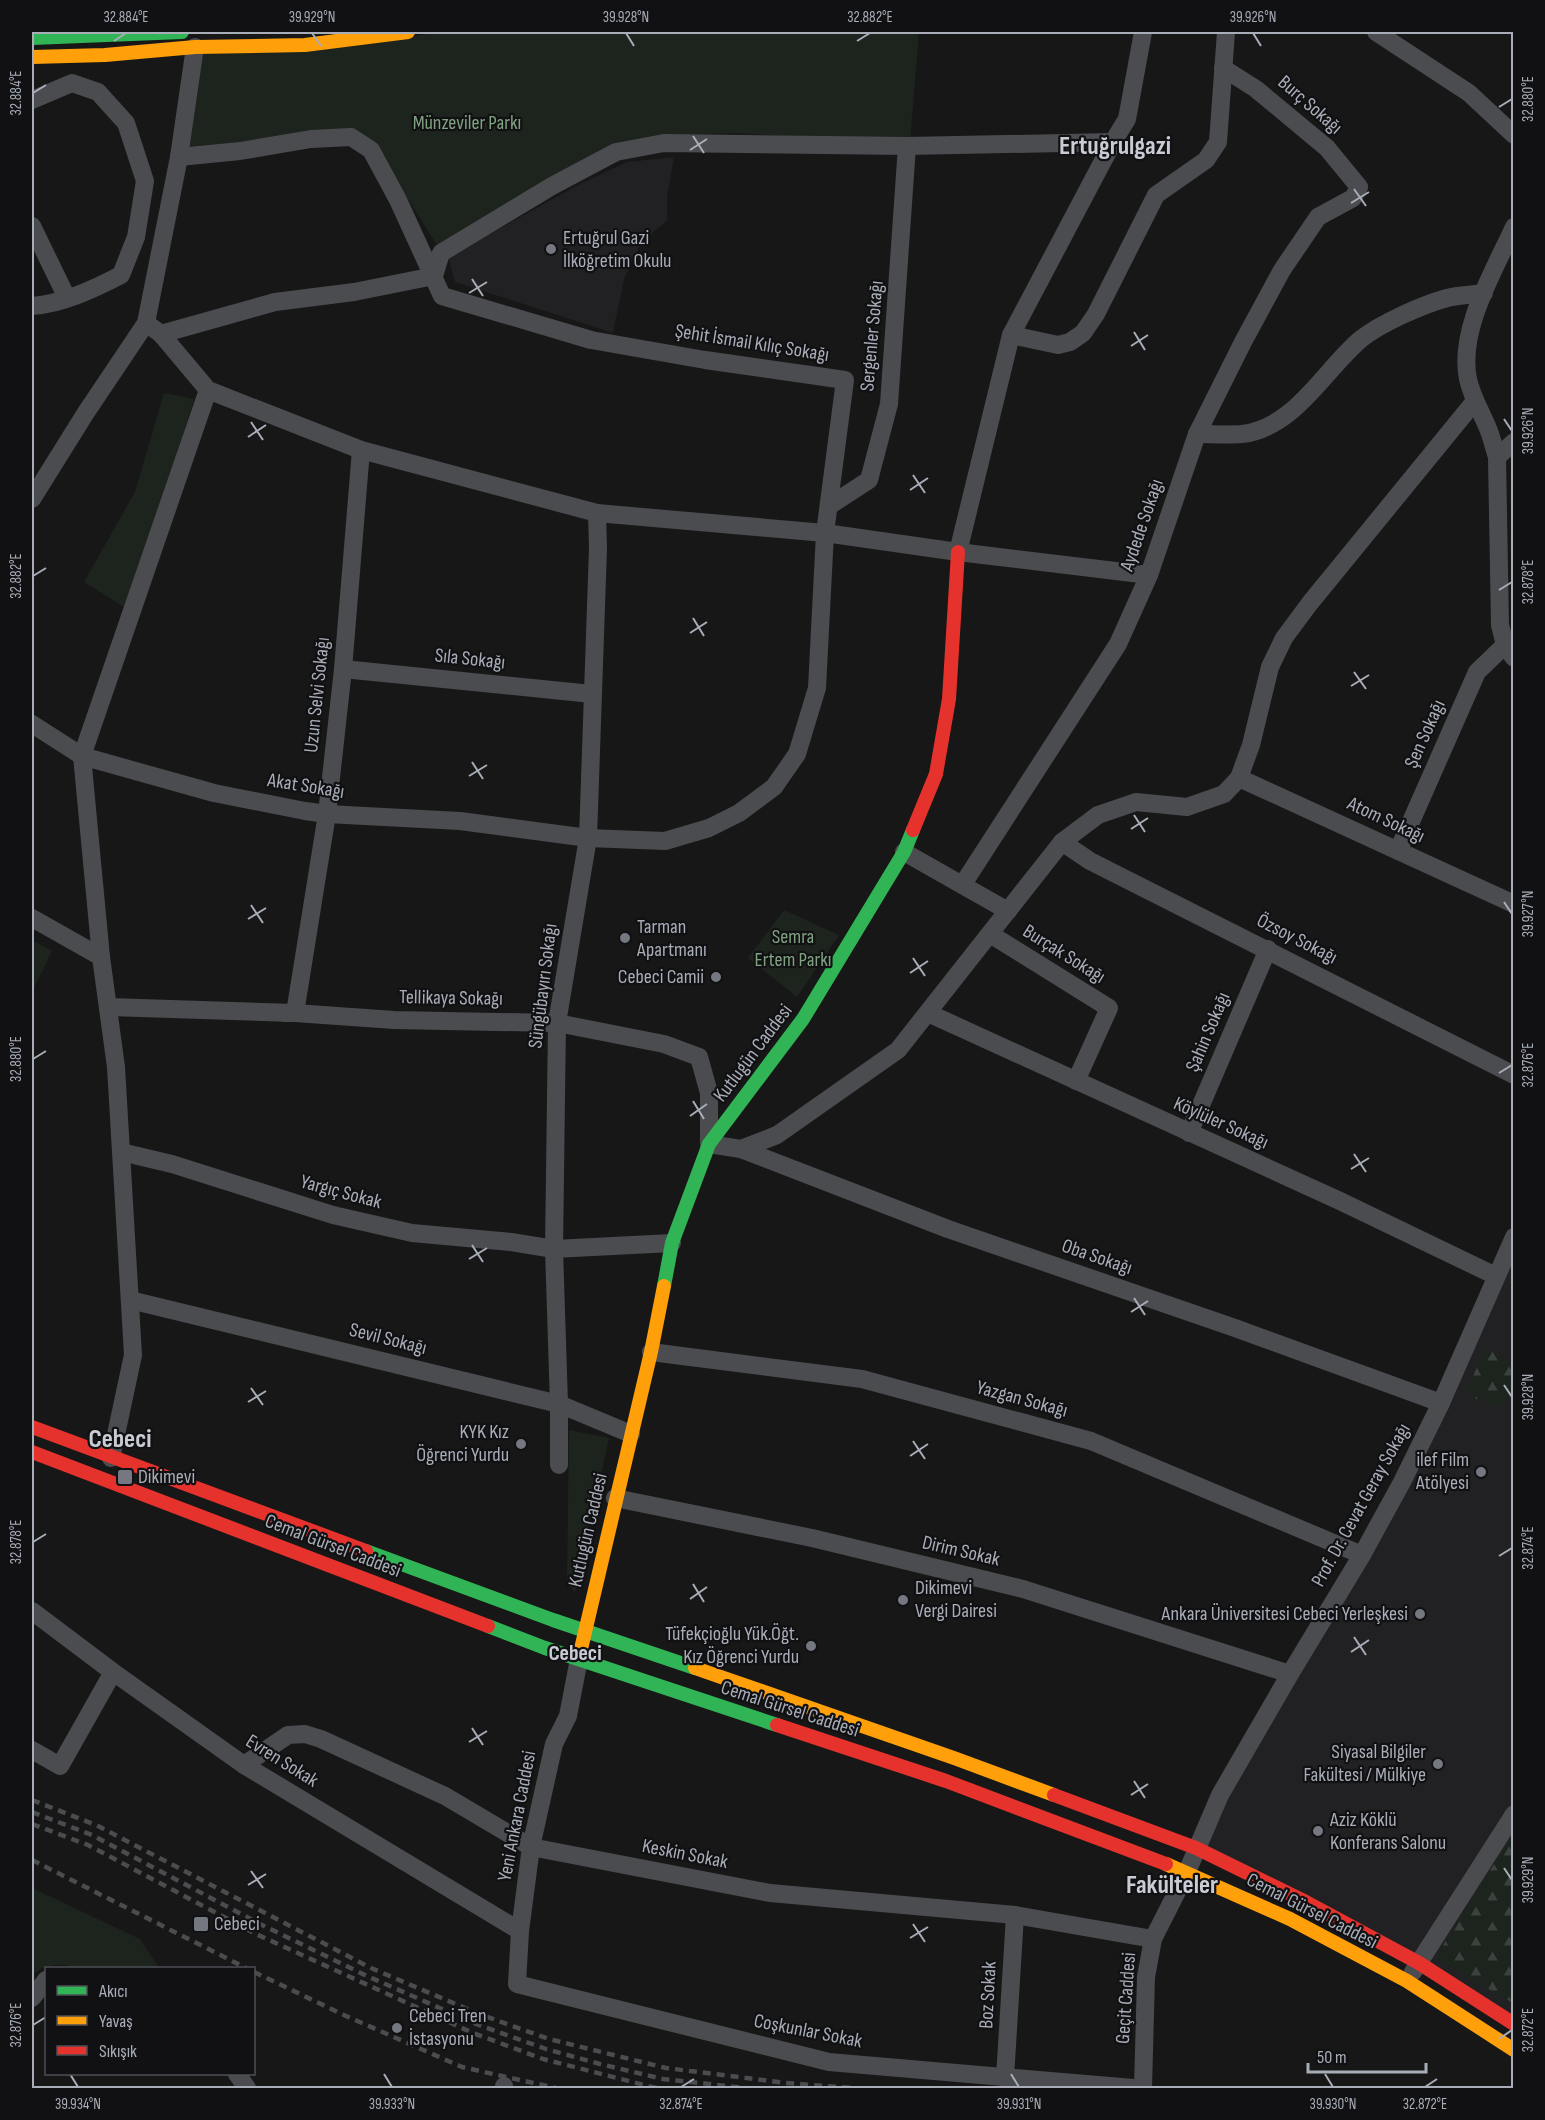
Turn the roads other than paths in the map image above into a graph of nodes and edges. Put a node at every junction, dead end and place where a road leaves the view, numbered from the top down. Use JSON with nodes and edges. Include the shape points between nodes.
{"nodes":[{"id":1,"x":408,"y":32,"type":"edge"},
{"id":2,"x":1143,"y":32,"type":"edge"},
{"id":3,"x":1226,"y":32,"type":"edge"},
{"id":4,"x":1376,"y":32,"type":"edge"},
{"id":5,"x":32,"y":38,"type":"edge"},
{"id":6,"x":195,"y":39,"type":"edge"},
{"id":7,"x":32,"y":57,"type":"edge"},
{"id":8,"x":1223,"y":68,"type":"junction"},
{"id":9,"x":32,"y":100,"type":"edge"},
{"id":10,"x":1514,"y":135,"type":"edge"},
{"id":11,"x":1113,"y":142,"type":"junction"},
{"id":12,"x":907,"y":146,"type":"junction"},
{"id":13,"x":179,"y":157,"type":"junction"},
{"id":14,"x":1359,"y":187,"type":"joint"},
{"id":15,"x":32,"y":226,"type":"edge"},
{"id":16,"x":1514,"y":227,"type":"edge"},
{"id":17,"x":434,"y":276,"type":"junction"},
{"id":18,"x":1484,"y":294,"type":"junction"},
{"id":19,"x":67,"y":298,"type":"junction"},
{"id":20,"x":32,"y":306,"type":"edge"},
{"id":21,"x":146,"y":322,"type":"junction"},
{"id":22,"x":161,"y":334,"type":"junction"},
{"id":23,"x":1011,"y":335,"type":"junction"},
{"id":24,"x":208,"y":390,"type":"junction"},
{"id":25,"x":1475,"y":401,"type":"junction"},
{"id":26,"x":1197,"y":434,"type":"junction"},
{"id":27,"x":1514,"y":442,"type":"edge"},
{"id":28,"x":361,"y":450,"type":"junction"},
{"id":29,"x":1497,"y":457,"type":"junction"},
{"id":30,"x":32,"y":499,"type":"edge"},
{"id":31,"x":829,"y":506,"type":"junction"},
{"id":32,"x":597,"y":513,"type":"junction"},
{"id":33,"x":825,"y":533,"type":"junction"},
{"id":34,"x":958,"y":552,"type":"junction"},
{"id":35,"x":1149,"y":575,"type":"junction"},
{"id":36,"x":1509,"y":651,"type":"edge"},
{"id":37,"x":343,"y":669,"type":"junction"},
{"id":38,"x":592,"y":694,"type":"junction"},
{"id":39,"x":32,"y":724,"type":"edge"},
{"id":40,"x":82,"y":756,"type":"junction"},
{"id":41,"x":1239,"y":778,"type":"junction"},
{"id":42,"x":327,"y":814,"type":"junction"},
{"id":43,"x":588,"y":838,"type":"junction"},
{"id":44,"x":1062,"y":842,"type":"junction"},
{"id":45,"x":1398,"y":850,"type":"junction"},
{"id":46,"x":904,"y":852,"type":"junction"},
{"id":47,"x":963,"y":885,"type":"junction"},
{"id":48,"x":1514,"y":904,"type":"edge"},
{"id":49,"x":1008,"y":911,"type":"junction"},
{"id":50,"x":32,"y":918,"type":"edge"},
{"id":51,"x":990,"y":934,"type":"junction"},
{"id":52,"x":1268,"y":949,"type":"junction"},
{"id":53,"x":101,"y":957,"type":"junction"},
{"id":54,"x":109,"y":1007,"type":"junction"},
{"id":55,"x":295,"y":1013,"type":"junction"},
{"id":56,"x":928,"y":1013,"type":"junction"},
{"id":57,"x":557,"y":1023,"type":"junction"},
{"id":58,"x":1514,"y":1075,"type":"edge"},
{"id":59,"x":1076,"y":1082,"type":"junction"},
{"id":60,"x":1189,"y":1133,"type":"junction"},
{"id":61,"x":709,"y":1144,"type":"junction"},
{"id":62,"x":741,"y":1149,"type":"junction"},
{"id":63,"x":121,"y":1152,"type":"junction"},
{"id":64,"x":1514,"y":1237,"type":"edge"},
{"id":65,"x":672,"y":1243,"type":"junction"},
{"id":66,"x":554,"y":1249,"type":"junction"},
{"id":67,"x":1496,"y":1276,"type":"junction"},
{"id":68,"x":130,"y":1300,"type":"junction"},
{"id":69,"x":651,"y":1352,"type":"junction"},
{"id":70,"x":1441,"y":1403,"type":"junction"},
{"id":71,"x":559,"y":1404,"type":"junction"},
{"id":72,"x":32,"y":1427,"type":"edge"},
{"id":73,"x":631,"y":1434,"type":"junction"},
{"id":74,"x":32,"y":1452,"type":"edge"},
{"id":75,"x":111,"y":1458,"type":"junction"},
{"id":76,"x":559,"y":1466,"type":"dead end"},
{"id":77,"x":615,"y":1498,"type":"junction"},
{"id":78,"x":1362,"y":1555,"type":"junction"},
{"id":79,"x":32,"y":1611,"type":"edge"},
{"id":80,"x":584,"y":1630,"type":"junction"},
{"id":81,"x":579,"y":1659,"type":"junction"},
{"id":82,"x":113,"y":1672,"type":"junction"},
{"id":83,"x":1290,"y":1674,"type":"junction"},
{"id":84,"x":32,"y":1750,"type":"edge"},
{"id":85,"x":244,"y":1765,"type":"junction"},
{"id":86,"x":1514,"y":1814,"type":"edge"},
{"id":87,"x":531,"y":1846,"type":"junction"},
{"id":88,"x":1196,"y":1848,"type":"junction"},
{"id":89,"x":1187,"y":1872,"type":"junction"},
{"id":90,"x":1015,"y":1915,"type":"junction"},
{"id":91,"x":520,"y":1931,"type":"junction"},
{"id":92,"x":1153,"y":1939,"type":"junction"},
{"id":93,"x":1419,"y":1963,"type":"junction"},
{"id":94,"x":45,"y":1981,"type":"edge"},
{"id":95,"x":1407,"y":1981,"type":"junction"},
{"id":96,"x":517,"y":1984,"type":"joint"},
{"id":97,"x":32,"y":1998,"type":"edge"},
{"id":98,"x":1514,"y":2024,"type":"edge"},
{"id":99,"x":1514,"y":2050,"type":"edge"},
{"id":100,"x":238,"y":2075,"type":"edge"},
{"id":101,"x":1005,"y":2078,"type":"junction"},
{"id":102,"x":247,"y":2088,"type":"edge"},
{"id":103,"x":1133,"y":2088,"type":"edge"},
{"id":104,"x":1143,"y":2088,"type":"edge"}],
"edges":[{"from":1,"to":6,"type":"main road","via":[[305,45]]},
{"from":2,"to":11,"type":"street","via":[[1127,119]]},
{"from":3,"to":8,"type":"street"},
{"from":4,"to":10,"type":"street","via":[[1469,93]]},
{"from":5,"to":6,"type":"main road"},
{"from":6,"to":7,"type":"main road","via":[[105,55]]},
{"from":6,"to":13,"type":"street"},
{"from":8,"to":14,"type":"street","name":"Burç Sokağı","via":[[1256,89],[1327,148]]},
{"from":8,"to":23,"type":"street","via":[[1218,142],[1206,160],[1156,195],[1083,333],[1058,345]]},
{"from":9,"to":19,"type":"street","via":[[72,83],[98,92],[126,123],[145,181],[136,237],[121,275]]},
{"from":11,"to":12,"type":"street"},
{"from":11,"to":23,"type":"street"},
{"from":12,"to":17,"type":"street","via":[[663,143],[616,152],[441,253]]},
{"from":12,"to":31,"type":"street","name":"Sergenler Sokağı","via":[[889,404],[869,480]]},
{"from":13,"to":17,"type":"street","name":"Şehit İsmail Kılıç Sokağı","via":[[351,137],[370,150]]},
{"from":13,"to":21,"type":"street"},
{"from":14,"to":26,"type":"street","name":"Aydede Sokağı","via":[[1353,198],[1318,217],[1282,270]]},
{"from":15,"to":19,"type":"street"},
{"from":16,"to":18,"type":"street"},
{"from":17,"to":22,"type":"street","via":[[275,302]]},
{"from":17,"to":31,"type":"street","name":"Şehit İsmail Kılıç Sokağı","via":[[442,296],[591,340],[846,380]]},
{"from":18,"to":25,"type":"street","via":[[1471,325],[1467,356]]},
{"from":18,"to":26,"type":"street","via":[[1447,298],[1386,322],[1362,339],[1304,400],[1276,422],[1242,434]]},
{"from":19,"to":20,"type":"street"},
{"from":21,"to":22,"type":"street"},
{"from":21,"to":30,"type":"street"},
{"from":22,"to":24,"type":"street"},
{"from":23,"to":34,"type":"street"},
{"from":24,"to":28,"type":"street"},
{"from":24,"to":40,"type":"street"},
{"from":25,"to":29,"type":"street"},
{"from":25,"to":41,"type":"street","via":[[1284,638],[1270,668]]},
{"from":26,"to":35,"type":"street","name":"Aydede Sokağı"},
{"from":27,"to":29,"type":"street"},
{"from":28,"to":32,"type":"street"},
{"from":28,"to":37,"type":"street","name":"Uzun Selvi Sokağı"},
{"from":29,"to":36,"type":"street","via":[[1500,625]]},
{"from":31,"to":33,"type":"street","name":"Şehit İsmail Kılıç Sokağı"},
{"from":32,"to":33,"type":"street"},
{"from":32,"to":38,"type":"street","name":"Süngübayırı Sokağı"},
{"from":33,"to":34,"type":"street"},
{"from":33,"to":43,"type":"street","name":"Akat Sokağı","via":[[817,688],[797,754],[774,787],[739,813],[709,828],[665,841]]},
{"from":34,"to":35,"type":"street"},
{"from":34,"to":46,"type":"main road","name":"Kutlugün Caddesi","via":[[949,699],[936,774]]},
{"from":35,"to":47,"type":"street","name":"Aydede Sokağı","via":[[1118,644]]},
{"from":36,"to":45,"type":"street","name":"Şen Sokağı","via":[[1477,672]]},
{"from":37,"to":38,"type":"street","name":"Sıla Sokağı"},
{"from":37,"to":42,"type":"street","name":"Uzun Selvi Sokağı"},
{"from":38,"to":43,"type":"street","name":"Süngübayırı Sokağı"},
{"from":39,"to":40,"type":"street","name":"Akat Sokağı"},
{"from":40,"to":42,"type":"street","name":"Akat Sokağı","via":[[214,793]]},
{"from":40,"to":53,"type":"street"},
{"from":41,"to":44,"type":"street","via":[[1224,794],[1187,807],[1136,802],[1098,815]]},
{"from":41,"to":45,"type":"street","name":"Atom Sokağı"},
{"from":42,"to":43,"type":"street","name":"Akat Sokağı","via":[[460,821]]},
{"from":42,"to":55,"type":"street","name":"Uzun Selvi Sokağı"},
{"from":43,"to":57,"type":"street","name":"Süngübayırı Sokağı"},
{"from":44,"to":49,"type":"street"},
{"from":44,"to":52,"type":"street","name":"Özsoy Sokağı","via":[[1090,861]]},
{"from":45,"to":48,"type":"street","name":"Atom Sokağı"},
{"from":46,"to":47,"type":"street"},
{"from":46,"to":61,"type":"main road","name":"Kutlugün Caddesi","via":[[803,1019]]},
{"from":47,"to":49,"type":"street"},
{"from":49,"to":51,"type":"street"},
{"from":50,"to":53,"type":"street"},
{"from":51,"to":56,"type":"street"},
{"from":51,"to":59,"type":"street","name":"Burçak Sokağı","via":[[1109,1008]]},
{"from":52,"to":58,"type":"street","name":"Özsoy Sokağı"},
{"from":52,"to":60,"type":"street","name":"Şahin Sokağı"},
{"from":53,"to":54,"type":"street"},
{"from":54,"to":55,"type":"street","name":"Tellikaya Sokağı"},
{"from":54,"to":63,"type":"street"},
{"from":55,"to":57,"type":"street","name":"Tellikaya Sokağı","via":[[394,1020]]},
{"from":56,"to":59,"type":"street","name":"Köylüler Sokağı"},
{"from":56,"to":62,"type":"street","via":[[898,1050],[777,1135]]},
{"from":57,"to":61,"type":"street","name":"Tellikaya Sokağı","via":[[664,1044],[699,1057],[709,1093]]},
{"from":57,"to":66,"type":"street","name":"Süngübayırı Sokağı"},
{"from":59,"to":60,"type":"street","name":"Köylüler Sokağı"},
{"from":60,"to":67,"type":"street","name":"Köylüler Sokağı"},
{"from":61,"to":62,"type":"street","name":"Oba Sokağı"},
{"from":61,"to":65,"type":"main road","name":"Kutlugün Caddesi"},
{"from":62,"to":70,"type":"street","name":"Oba Sokağı","via":[[948,1229]]},
{"from":63,"to":66,"type":"street","name":"Yargıç Sokak","via":[[172,1164],[333,1215],[412,1233]]},
{"from":63,"to":68,"type":"street"},
{"from":64,"to":67,"type":"street","name":"Prof. Dr. Cevat Geray Sokağı"},
{"from":65,"to":66,"type":"street","name":"Yargıç Sokak"},
{"from":65,"to":69,"type":"main road","name":"Kutlugün Caddesi"},
{"from":66,"to":71,"type":"street","name":"Süngübayırı Sokağı"},
{"from":67,"to":70,"type":"street","name":"Prof. Dr. Cevat Geray Sokağı"},
{"from":68,"to":71,"type":"street","name":"Sevil Sokağı"},
{"from":68,"to":75,"type":"street","via":[[133,1355]]},
{"from":69,"to":73,"type":"main road","name":"Kutlugün Caddesi"},
{"from":69,"to":78,"type":"street","name":"Yazgan Sokağı","via":[[862,1379],[1091,1441]]},
{"from":70,"to":78,"type":"street","name":"Prof. Dr. Cevat Geray Sokağı"},
{"from":71,"to":73,"type":"street","name":"Sevil Sokağı"},
{"from":71,"to":76,"type":"street","name":"Süngübayırı Sokağı"},
{"from":72,"to":75,"type":"main road","name":"Cemal Gürsel Caddesi"},
{"from":73,"to":77,"type":"main road","name":"Kutlugün Caddesi"},
{"from":74,"to":81,"type":"main road","name":"Cemal Gürsel Caddesi"},
{"from":75,"to":80,"type":"main road","name":"Cemal Gürsel Caddesi"},
{"from":77,"to":80,"type":"main road","name":"Kutlugün Caddesi"},
{"from":77,"to":83,"type":"street","name":"Dirim Sokak","via":[[812,1538],[1023,1588]]},
{"from":78,"to":83,"type":"street","name":"Prof. Dr. Cevat Geray Sokağı"},
{"from":79,"to":82,"type":"street","name":"Evren Sokak"},
{"from":80,"to":81,"type":"main road","name":"Kutlugün Caddesi"},
{"from":80,"to":88,"type":"main road","name":"Cemal Gürsel Caddesi","via":[[954,1758]]},
{"from":81,"to":87,"type":"street","name":"Yeni Ankara Caddesi","via":[[568,1716],[554,1744]]},
{"from":81,"to":89,"type":"main road","name":"Cemal Gürsel Caddesi","via":[[946,1780]]},
{"from":82,"to":84,"type":"street","via":[[60,1766]]},
{"from":82,"to":85,"type":"street","name":"Evren Sokak"},
{"from":83,"to":88,"type":"street","name":"Prof. Dr. Cevat Geray Sokağı","via":[[1220,1796]]},
{"from":85,"to":87,"type":"street","name":"Keskin Sokak","via":[[288,1735],[321,1738],[445,1796]]},
{"from":85,"to":91,"type":"street","name":"Evren Sokak"},
{"from":86,"to":93,"type":"street"},
{"from":87,"to":90,"type":"street","name":"Keskin Sokak","via":[[770,1893]]},
{"from":87,"to":91,"type":"street","name":"Yeni Ankara Caddesi"},
{"from":88,"to":89,"type":"street","name":"Geçit Caddesi"},
{"from":88,"to":93,"type":"main road","name":"Cemal Gürsel Caddesi"},
{"from":89,"to":92,"type":"street","name":"Geçit Caddesi"},
{"from":89,"to":95,"type":"main road","name":"Cemal Gürsel Caddesi","via":[[1290,1918]]},
{"from":90,"to":92,"type":"street","name":"Keskin Sokak"},
{"from":90,"to":101,"type":"street","name":"Boz Sokak"},
{"from":91,"to":96,"type":"street","name":"Yeni Ankara Caddesi"},
{"from":92,"to":104,"type":"street","name":"Geçit Caddesi","via":[[1146,1977]]},
{"from":93,"to":95,"type":"street"},
{"from":93,"to":98,"type":"main road","name":"Cemal Gürsel Caddesi"},
{"from":94,"to":97,"type":"street"},
{"from":95,"to":99,"type":"main road","name":"Cemal Gürsel Caddesi"},
{"from":96,"to":101,"type":"street","name":"Coşkunlar Sokak","via":[[829,2062]]},
{"from":100,"to":102,"type":"street"},
{"from":101,"to":103,"type":"street","name":"Coşkunlar Sokak"}]}
